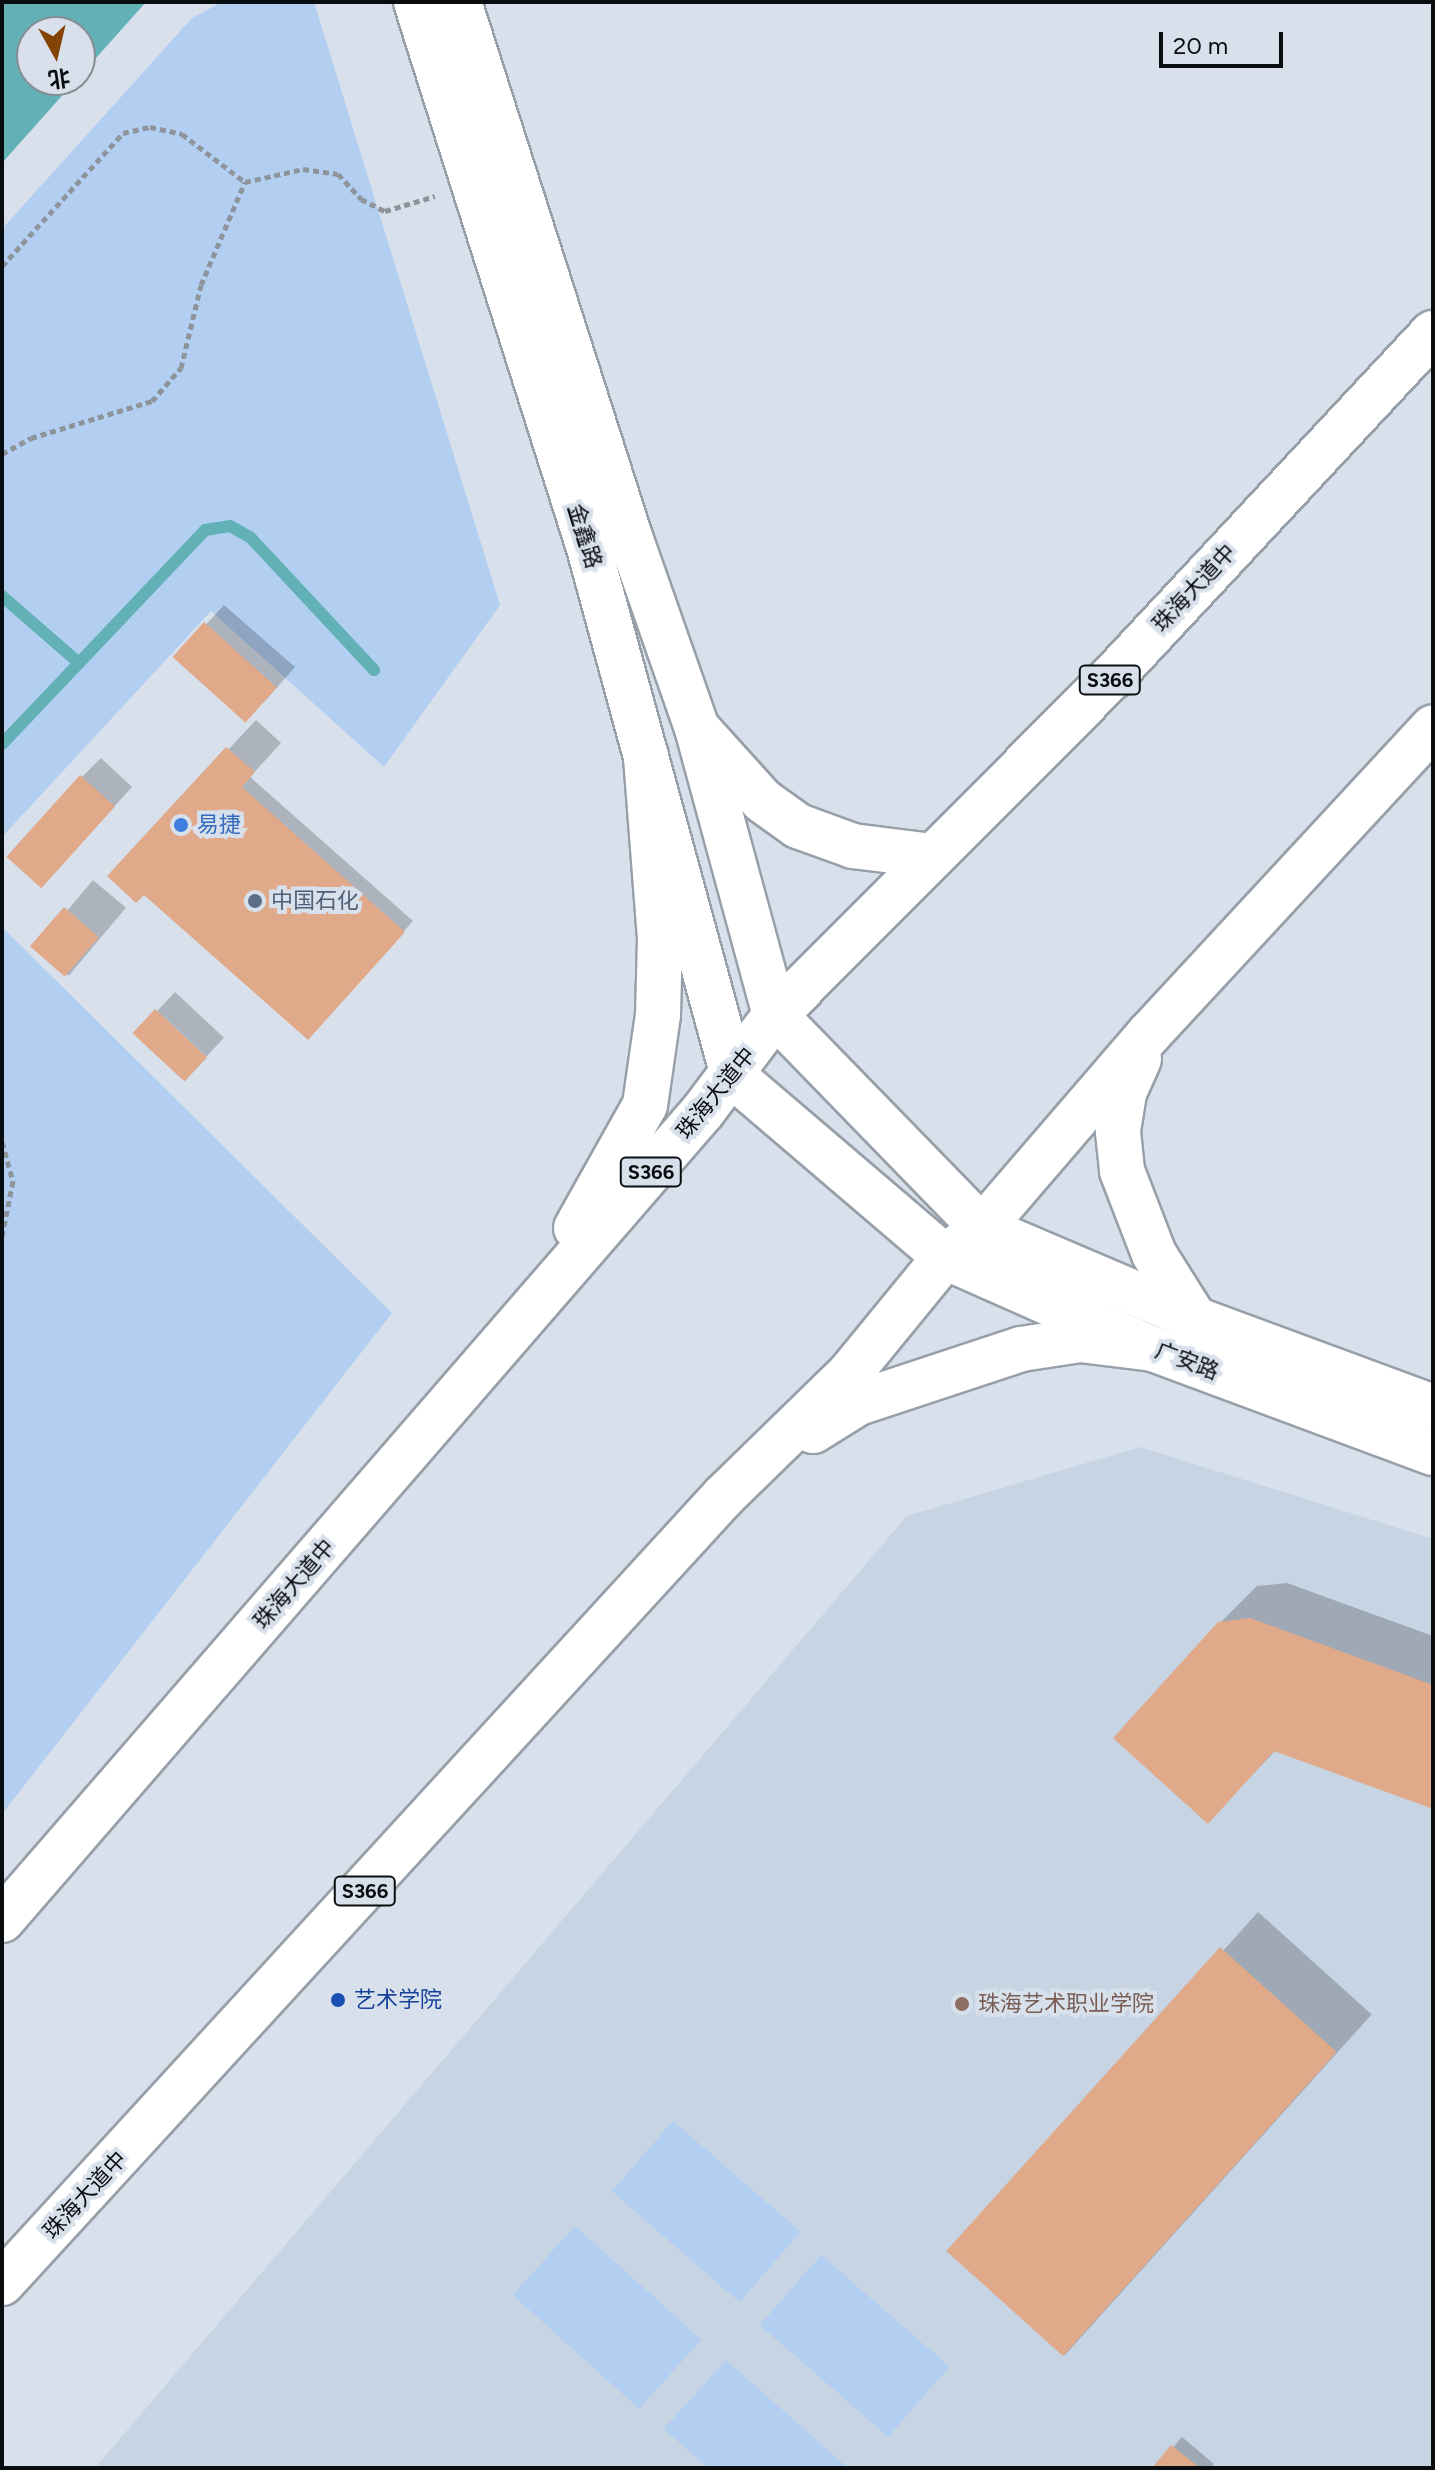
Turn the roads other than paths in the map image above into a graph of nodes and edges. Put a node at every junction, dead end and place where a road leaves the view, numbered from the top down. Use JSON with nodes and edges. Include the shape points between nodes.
{"nodes":[{"id":1,"x":416,"y":2,"type":"edge"},
{"id":2,"x":459,"y":2,"type":"edge"},
{"id":3,"x":1433,"y":333,"type":"edge"},
{"id":4,"x":1433,"y":727,"type":"edge"},
{"id":5,"x":697,"y":728,"type":"junction"},
{"id":6,"x":646,"y":756,"type":"junction"},
{"id":7,"x":932,"y":856,"type":"junction"},
{"id":8,"x":775,"y":1015,"type":"junction"},
{"id":9,"x":1149,"y":1034,"type":"junction"},
{"id":10,"x":733,"y":1076,"type":"junction"},
{"id":11,"x":982,"y":1228,"type":"junction"},
{"id":12,"x":945,"y":1257,"type":"junction"},
{"id":13,"x":1195,"y":1319,"type":"junction"},
{"id":14,"x":521,"y":1324,"type":"junction"},
{"id":15,"x":1153,"y":1349,"type":"junction"},
{"id":16,"x":1433,"y":1407,"type":"edge"},
{"id":17,"x":1433,"y":1453,"type":"edge"},
{"id":18,"x":724,"y":1496,"type":"junction"},
{"id":19,"x":2,"y":1920,"type":"edge"},
{"id":20,"x":2,"y":2283,"type":"edge"}],
"edges":[{"from":1,"to":6,"type":"main road","name":"金鑫路","via":[[589,548]]},
{"from":2,"to":5,"type":"main road","name":"金鑫路","via":[[629,534]]},
{"from":3,"to":7,"type":"main road","name":"珠海大道中","number":"S366","via":[[1111,678]]},
{"from":4,"to":9,"type":"main road","name":"珠海大道中","number":"S366"},
{"from":5,"to":7,"type":"main road","via":[[763,801],[798,826],[853,846]]},
{"from":5,"to":8,"type":"main road","name":"金鑫路"},
{"from":6,"to":10,"type":"main road","name":"金鑫路"},
{"from":6,"to":14,"type":"main road","via":[[660,939],[658,1015],[645,1105]]},
{"from":7,"to":8,"type":"main road","name":"珠海大道中","number":"S366"},
{"from":8,"to":10,"type":"main road","name":"珠海大道中","number":"S366"},
{"from":8,"to":11,"type":"main road"},
{"from":9,"to":11,"type":"main road","name":"珠海大道中","number":"S366"},
{"from":9,"to":13,"type":"main road","via":[[1124,1093],[1118,1132],[1122,1171],[1154,1254]]},
{"from":10,"to":12,"type":"main road","name":"广安路"},
{"from":10,"to":14,"type":"main road","name":"珠海大道中","number":"S366"},
{"from":11,"to":12,"type":"main road","name":"珠海大道中","number":"S366"},
{"from":11,"to":13,"type":"main road","name":"广安路"},
{"from":12,"to":15,"type":"main road","name":"广安路"},
{"from":12,"to":18,"type":"main road","name":"珠海大道中","number":"S366","via":[[850,1373]]},
{"from":13,"to":16,"type":"main road","name":"广安路"},
{"from":14,"to":19,"type":"main road","name":"珠海大道中","number":"S366"},
{"from":15,"to":17,"type":"main road","name":"广安路"},
{"from":15,"to":18,"type":"main road","via":[[1080,1340],[965,1365],[858,1403]]},
{"from":18,"to":20,"type":"main road","name":"珠海大道中","number":"S366"}]}
